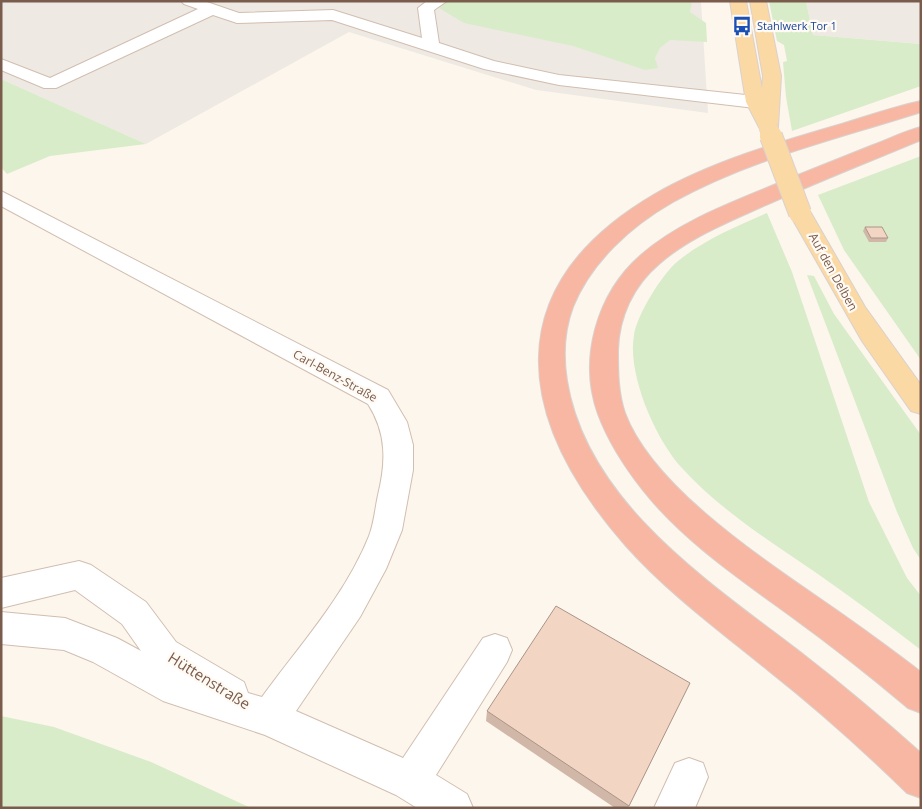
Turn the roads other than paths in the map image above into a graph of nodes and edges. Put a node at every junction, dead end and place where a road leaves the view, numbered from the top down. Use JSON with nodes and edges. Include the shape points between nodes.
{"nodes":[{"id":1,"x":189,"y":1,"type":"edge"},
{"id":2,"x":438,"y":1,"type":"edge"},
{"id":3,"x":738,"y":1,"type":"edge"},
{"id":4,"x":758,"y":1,"type":"edge"},
{"id":5,"x":212,"y":9,"type":"junction"},
{"id":6,"x":431,"y":46,"type":"junction"},
{"id":7,"x":1,"y":64,"type":"edge"},
{"id":8,"x":755,"y":102,"type":"junction"},
{"id":9,"x":921,"y":106,"type":"edge"},
{"id":10,"x":768,"y":127,"type":"junction"},
{"id":11,"x":921,"y":133,"type":"edge"},
{"id":12,"x":1,"y":197,"type":"edge"},
{"id":13,"x":921,"y":404,"type":"edge"},
{"id":14,"x":1,"y":593,"type":"edge"},
{"id":15,"x":1,"y":628,"type":"edge"},
{"id":16,"x":495,"y":650,"type":"dead end"},
{"id":17,"x":921,"y":695,"type":"edge"},
{"id":18,"x":269,"y":718,"type":"junction"},
{"id":19,"x":921,"y":779,"type":"edge"},
{"id":20,"x":410,"y":781,"type":"junction"},
{"id":21,"x":453,"y":808,"type":"edge"}],
"edges":[{"from":1,"to":5,"type":"street"},
{"from":2,"to":6,"type":"street","via":[[426,8]]},
{"from":3,"to":8,"type":"main road","name":"Auf den Delben"},
{"from":4,"to":10,"type":"main road","name":"Auf den Delben","via":[[772,76]]},
{"from":5,"to":6,"type":"street","via":[[237,18],[255,19],[333,15]]},
{"from":5,"to":7,"type":"street","via":[[50,84]]},
{"from":6,"to":8,"type":"street","via":[[560,80]]},
{"from":8,"to":10,"type":"main road","name":"Auf den Delben"},
{"from":9,"to":19,"type":"highway","via":[[788,146],[712,174],[658,201],[608,241],[569,287],[557,315],[551,371],[558,406],[572,444],[622,519],[664,563],[809,681]]},
{"from":10,"to":13,"type":"main road","name":"Auf den Delben","bridge":true,"via":[[800,213],[846,299]]},
{"from":11,"to":17,"type":"highway","via":[[772,193],[682,236],[649,260],[630,281],[606,328],[604,377],[609,404],[621,435],[668,497],[700,529],[747,566]]},
{"from":12,"to":18,"type":"street","name":"Carl-Benz-Straße","via":[[378,397],[389,412],[399,443],[398,475],[385,534],[362,585]]},
{"from":14,"to":18,"type":"street","name":"Hüttenstraße","via":[[79,575],[134,613],[164,654]]},
{"from":15,"to":18,"type":"street","name":"Hüttenstraße","via":[[65,634],[106,650],[176,689]]},
{"from":16,"to":20,"type":"street"},
{"from":18,"to":20,"type":"street","name":"Hüttenstraße"},
{"from":20,"to":21,"type":"street","name":"Hüttenstraße"}]}
